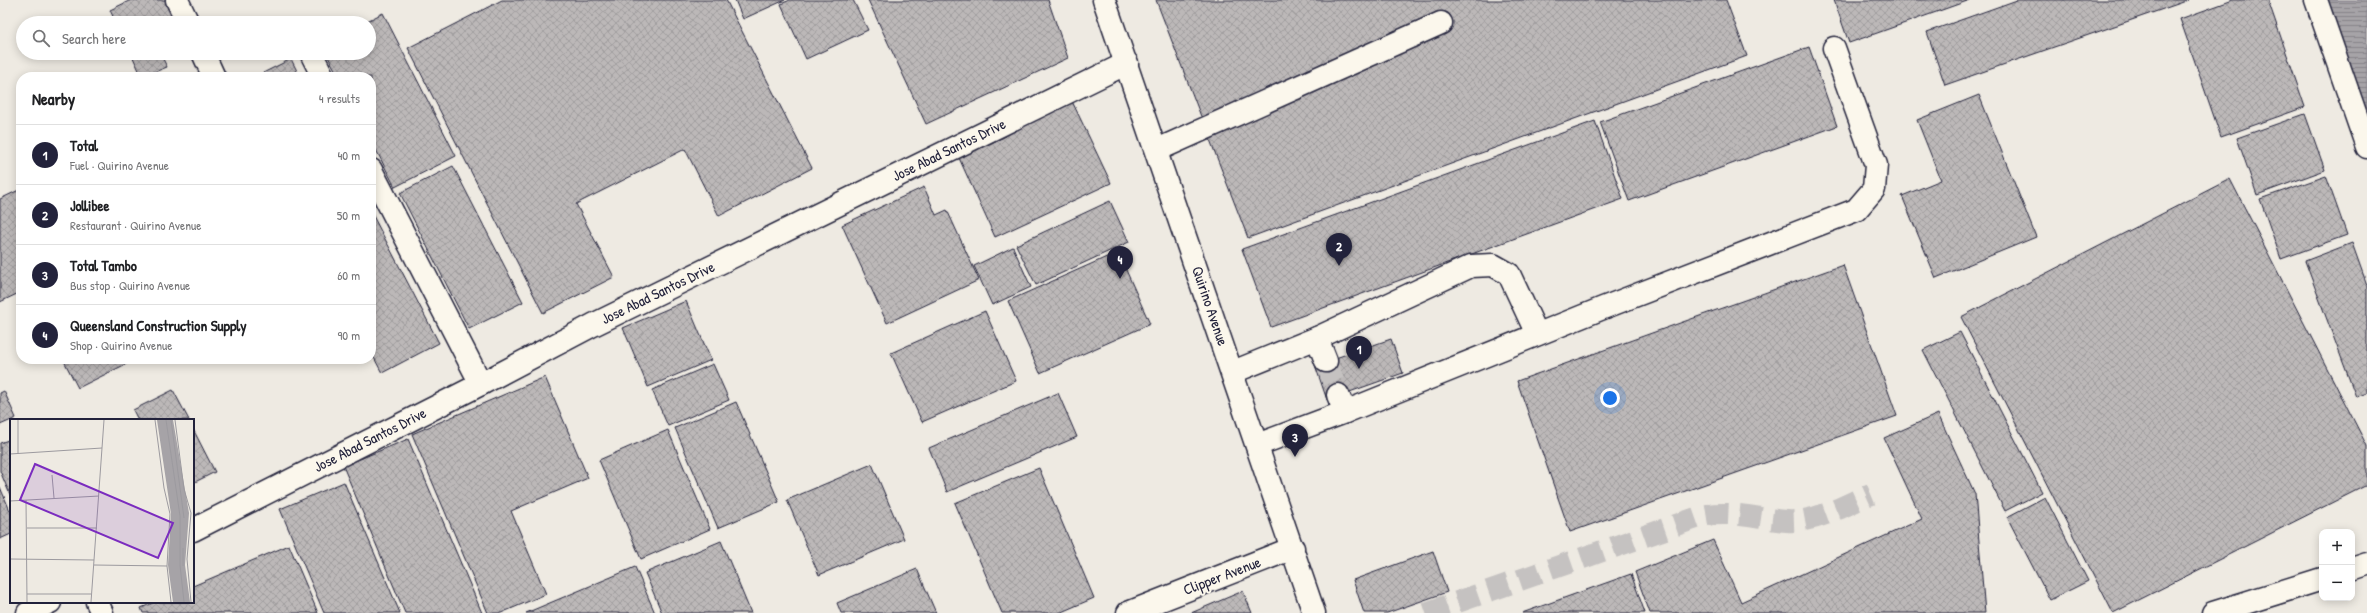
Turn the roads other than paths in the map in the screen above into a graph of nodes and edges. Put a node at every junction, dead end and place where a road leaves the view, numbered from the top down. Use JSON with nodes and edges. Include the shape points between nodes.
{"nodes":[{"id":1,"x":177,"y":0,"type":"edge"},
{"id":2,"x":1104,"y":0,"type":"edge"},
{"id":3,"x":2316,"y":0,"type":"edge"},
{"id":4,"x":185,"y":16,"type":"edge"},
{"id":5,"x":1441,"y":24,"type":"dead end"},
{"id":6,"x":1834,"y":48,"type":"dead end"},
{"id":7,"x":206,"y":60,"type":"edge"},
{"id":8,"x":314,"y":60,"type":"edge"},
{"id":9,"x":1126,"y":63,"type":"junction"},
{"id":10,"x":212,"y":72,"type":"edge"},
{"id":11,"x":320,"y":72,"type":"edge"},
{"id":12,"x":2367,"y":147,"type":"edge"},
{"id":13,"x":1157,"y":150,"type":"junction"},
{"id":14,"x":376,"y":180,"type":"edge"},
{"id":15,"x":1537,"y":334,"type":"junction"},
{"id":16,"x":1317,"y":338,"type":"junction"},
{"id":17,"x":1326,"y":361,"type":"tunnel mouth"},
{"id":18,"x":1233,"y":372,"type":"junction"},
{"id":19,"x":481,"y":384,"type":"junction"},
{"id":20,"x":1257,"y":445,"type":"junction"},
{"id":21,"x":194,"y":529,"type":"edge"},
{"id":22,"x":1293,"y":548,"type":"junction"},
{"id":23,"x":2367,"y":564,"type":"edge"},
{"id":24,"x":2355,"y":568,"type":"edge"},
{"id":25,"x":2319,"y":579,"type":"edge"},
{"id":26,"x":48,"y":603,"type":"edge"},
{"id":27,"x":97,"y":603,"type":"edge"},
{"id":28,"x":28,"y":613,"type":"edge"},
{"id":29,"x":102,"y":613,"type":"edge"},
{"id":30,"x":1128,"y":613,"type":"edge"},
{"id":31,"x":1314,"y":613,"type":"edge"},
{"id":32,"x":2213,"y":613,"type":"edge"}],
"edges":[{"from":1,"to":4,"type":"street"},
{"from":2,"to":9,"type":"street","name":"Quirino Avenue"},
{"from":3,"to":12,"type":"street"},
{"from":5,"to":13,"type":"street"},
{"from":6,"to":15,"type":"street","via":[[1876,165],[1874,189],[1856,210]]},
{"from":7,"to":10,"type":"street"},
{"from":8,"to":11,"type":"street"},
{"from":9,"to":13,"type":"street","name":"Quirino Avenue"},
{"from":9,"to":19,"type":"street","name":"Jose Abad Santos Drive","via":[[593,325]]},
{"from":13,"to":18,"type":"street","name":"Quirino Avenue"},
{"from":14,"to":19,"type":"street"},
{"from":15,"to":16,"type":"street","via":[[1509,274],[1493,265],[1471,266]]},
{"from":15,"to":20,"type":"street","via":[[1342,404]]},
{"from":16,"to":17,"type":"street"},
{"from":16,"to":18,"type":"street"},
{"from":18,"to":20,"type":"street","name":"Quirino Avenue"},
{"from":19,"to":21,"type":"street","name":"Jose Abad Santos Drive"},
{"from":20,"to":22,"type":"street","name":"Quirino Avenue"},
{"from":22,"to":30,"type":"street","name":"Clipper Avenue"},
{"from":22,"to":31,"type":"street","name":"Quirino Avenue"},
{"from":23,"to":24,"type":"street"},
{"from":25,"to":32,"type":"street"},
{"from":26,"to":28,"type":"street"},
{"from":27,"to":29,"type":"street"}]}
